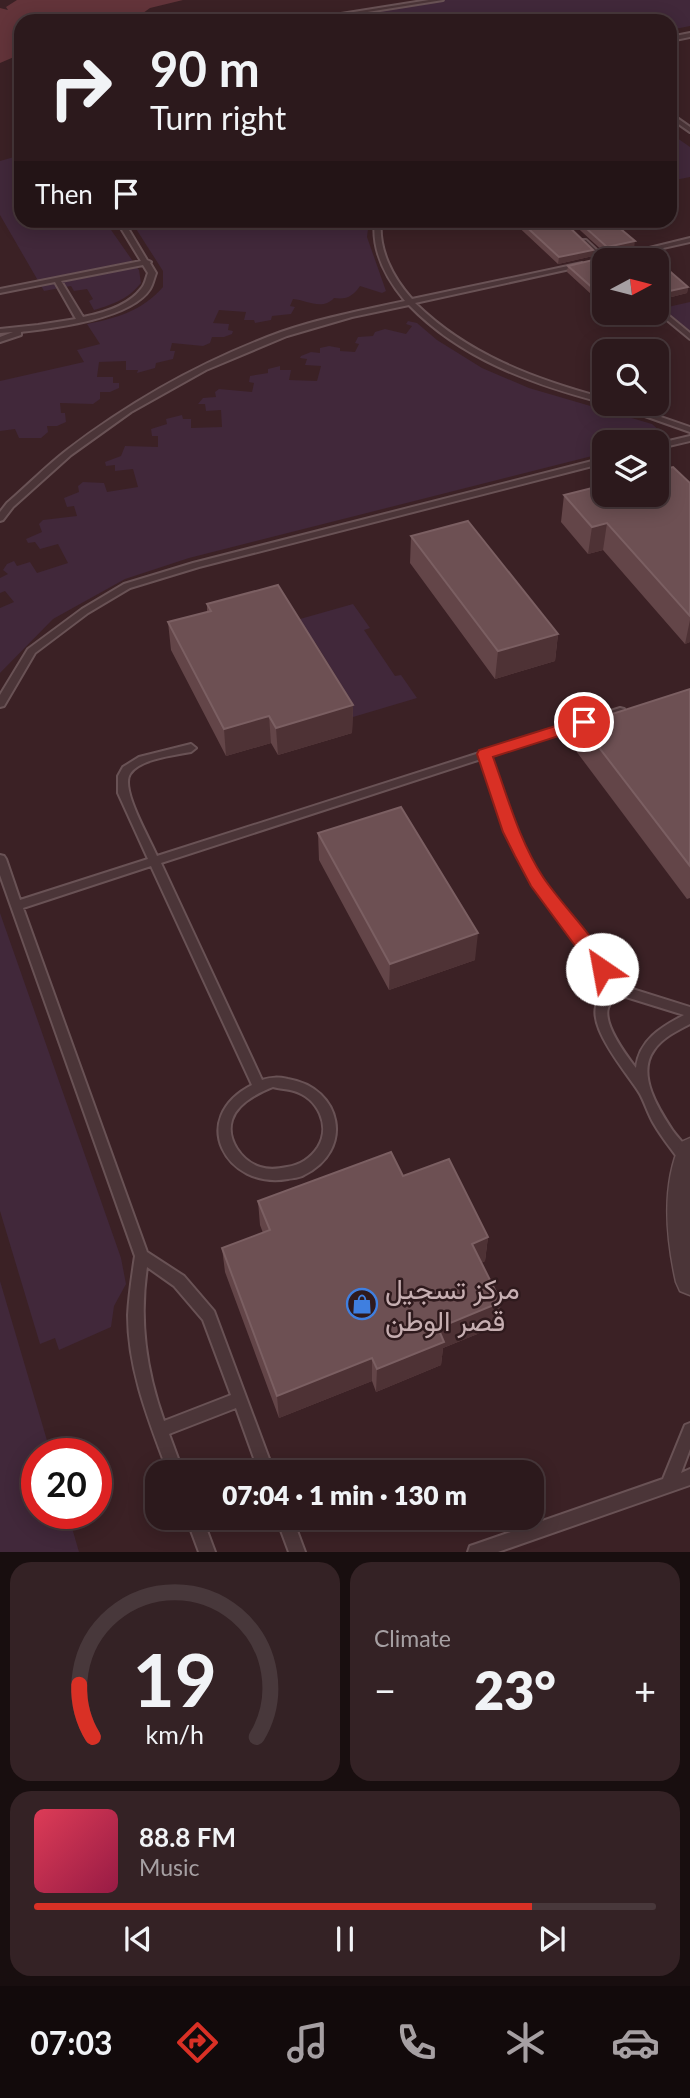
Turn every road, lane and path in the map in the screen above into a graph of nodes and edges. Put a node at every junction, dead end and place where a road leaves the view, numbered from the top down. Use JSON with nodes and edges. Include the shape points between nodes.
{"nodes":[{"id":1,"x":440,"y":0,"type":"edge"},
{"id":2,"x":357,"y":14,"type":"edge"},
{"id":3,"x":124,"y":228,"type":"edge"},
{"id":4,"x":376,"y":228,"type":"edge"},
{"id":5,"x":578,"y":236,"type":"edge"},
{"id":6,"x":690,"y":240,"type":"edge"},
{"id":7,"x":592,"y":248,"type":"edge"},
{"id":8,"x":655,"y":248,"type":"edge"},
{"id":9,"x":147,"y":262,"type":"junction"},
{"id":10,"x":592,"y":263,"type":"edge"},
{"id":11,"x":57,"y":280,"type":"junction"},
{"id":12,"x":0,"y":291,"type":"edge"},
{"id":13,"x":408,"y":302,"type":"junction"},
{"id":14,"x":669,"y":318,"type":"edge"},
{"id":15,"x":80,"y":319,"type":"junction"},
{"id":16,"x":0,"y":331,"type":"edge"},
{"id":17,"x":20,"y":331,"type":"junction"},
{"id":18,"x":690,"y":337,"type":"edge"},
{"id":19,"x":0,"y":340,"type":"edge"},
{"id":20,"x":592,"y":398,"type":"edge"},
{"id":21,"x":650,"y":416,"type":"edge"},
{"id":22,"x":690,"y":430,"type":"edge"},
{"id":23,"x":690,"y":438,"type":"edge"},
{"id":24,"x":669,"y":444,"type":"edge"},
{"id":25,"x":592,"y":463,"type":"edge"},
{"id":26,"x":0,"y":518,"type":"edge"},
{"id":27,"x":0,"y":704,"type":"edge"},
{"id":28,"x":626,"y":710,"type":"edge"},
{"id":29,"x":191,"y":748,"type":"dead end"},
{"id":30,"x":484,"y":754,"type":"junction"},
{"id":31,"x":0,"y":859,"type":"edge"},
{"id":32,"x":154,"y":861,"type":"junction"},
{"id":33,"x":17,"y":906,"type":"junction"},
{"id":34,"x":617,"y":993,"type":"junction"},
{"id":35,"x":690,"y":1015,"type":"edge"},
{"id":36,"x":258,"y":1085,"type":"junction"},
{"id":37,"x":643,"y":1089,"type":"junction"},
{"id":38,"x":688,"y":1155,"type":"edge"},
{"id":39,"x":142,"y":1256,"type":"junction"},
{"id":40,"x":690,"y":1282,"type":"edge"},
{"id":41,"x":239,"y":1399,"type":"junction"},
{"id":42,"x":160,"y":1430,"type":"junction"},
{"id":43,"x":690,"y":1430,"type":"edge"},
{"id":44,"x":171,"y":1460,"type":"edge"},
{"id":45,"x":262,"y":1460,"type":"edge"},
{"id":46,"x":690,"y":1477,"type":"edge"},
{"id":47,"x":668,"y":1483,"type":"junction"},
{"id":48,"x":199,"y":1530,"type":"edge"},
{"id":49,"x":289,"y":1530,"type":"edge"},
{"id":50,"x":207,"y":1552,"type":"edge"},
{"id":51,"x":297,"y":1552,"type":"edge"},
{"id":52,"x":476,"y":1552,"type":"edge"}],
"edges":[{"from":1,"to":2,"type":"lane"},
{"from":3,"to":9,"type":"lane"},
{"from":4,"to":13,"type":"lane","via":[[381,256]]},
{"from":5,"to":7,"type":"lane"},
{"from":6,"to":8,"type":"lane"},
{"from":9,"to":11,"type":"lane"},
{"from":9,"to":15,"type":"lane","via":[[152,279],[141,296],[115,311]]},
{"from":10,"to":13,"type":"lane"},
{"from":11,"to":12,"type":"lane"},
{"from":11,"to":15,"type":"lane"},
{"from":13,"to":20,"type":"lane","via":[[457,343],[495,365]]},
{"from":13,"to":26,"type":"lane","via":[[284,334],[202,368],[128,410],[68,453]]},
{"from":14,"to":18,"type":"lane"},
{"from":15,"to":17,"type":"lane"},
{"from":16,"to":17,"type":"lane"},
{"from":17,"to":19,"type":"lane"},
{"from":21,"to":22,"type":"lane"},
{"from":23,"to":24,"type":"lane"},
{"from":25,"to":27,"type":"lane","via":[[127,586],[31,651]]},
{"from":28,"to":30,"type":"lane"},
{"from":29,"to":32,"type":"lane","via":[[142,759],[122,778],[123,793]]},
{"from":30,"to":32,"type":"lane"},
{"from":30,"to":34,"type":"lane","via":[[511,832],[537,882],[586,944]]},
{"from":31,"to":33,"type":"lane"},
{"from":32,"to":33,"type":"lane"},
{"from":32,"to":36,"type":"lane"},
{"from":33,"to":39,"type":"lane"},
{"from":34,"to":35,"type":"lane","via":[[634,994]]},
{"from":34,"to":37,"type":"lane","via":[[603,1002],[599,1016]]},
{"from":35,"to":37,"type":"lane","via":[[650,1047],[643,1066]]},
{"from":36,"to":36,"type":"lane","via":[[235,1102],[228,1114],[226,1140],[231,1152],[253,1171],[268,1175],[283,1175],[312,1164],[328,1141],[329,1115],[323,1103],[301,1086]]},
{"from":37,"to":38,"type":"lane","via":[[656,1118]]},
{"from":38,"to":40,"type":"street","via":[[681,1215]]},
{"from":39,"to":41,"type":"lane","via":[[178,1281],[209,1316]]},
{"from":39,"to":42,"type":"lane","via":[[134,1337],[142,1381]]},
{"from":41,"to":42,"type":"lane"},
{"from":41,"to":45,"type":"lane"},
{"from":42,"to":44,"type":"lane"},
{"from":43,"to":47,"type":"lane"},
{"from":46,"to":47,"type":"lane"},
{"from":47,"to":52,"type":"lane"},
{"from":48,"to":50,"type":"lane"},
{"from":49,"to":51,"type":"lane"}]}
